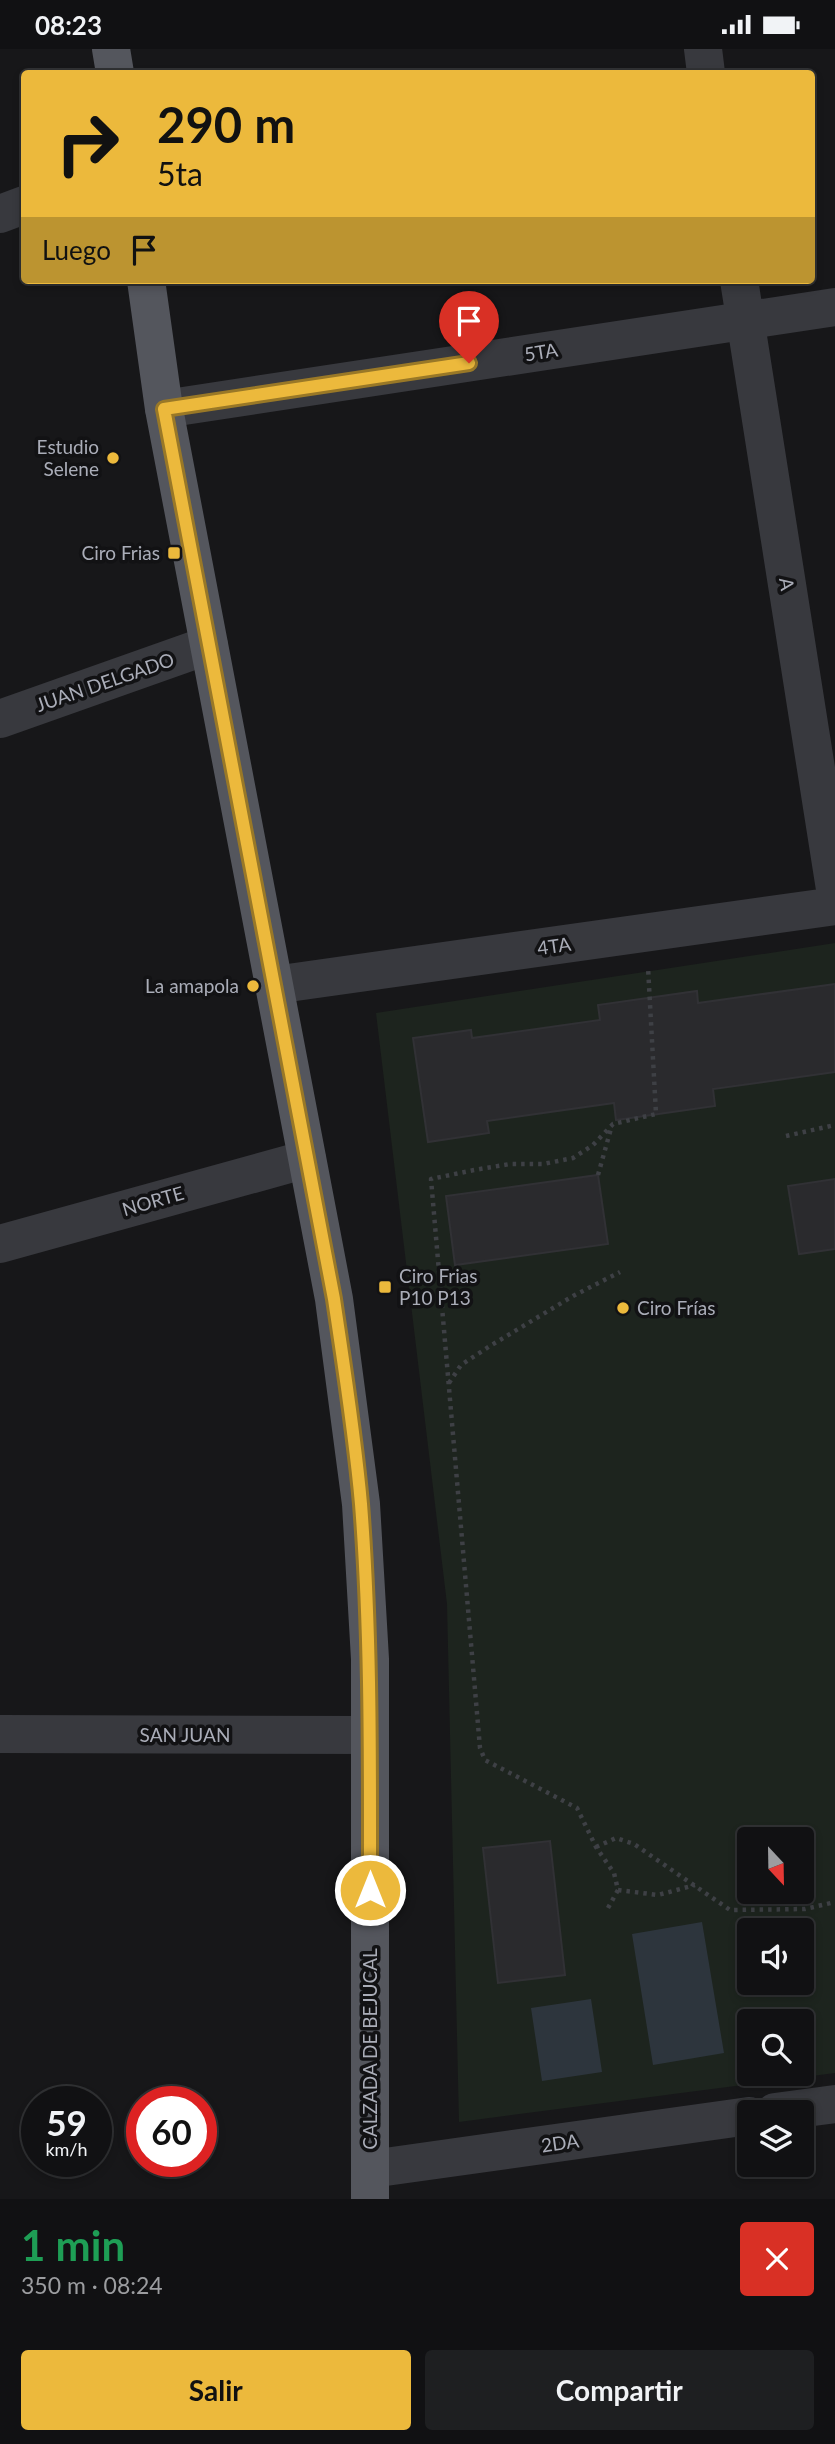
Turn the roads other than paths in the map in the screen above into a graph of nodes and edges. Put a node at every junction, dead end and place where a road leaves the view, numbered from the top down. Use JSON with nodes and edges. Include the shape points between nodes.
{"nodes":[{"id":1,"x":111,"y":49,"type":"edge"},
{"id":2,"x":703,"y":49,"type":"edge"},
{"id":3,"x":114,"y":70,"type":"edge"},
{"id":4,"x":706,"y":70,"type":"edge"},
{"id":5,"x":21,"y":206,"type":"edge"},
{"id":6,"x":0,"y":214,"type":"edge"},
{"id":7,"x":147,"y":284,"type":"edge"},
{"id":8,"x":740,"y":284,"type":"edge"},
{"id":9,"x":835,"y":307,"type":"edge"},
{"id":10,"x":746,"y":321,"type":"junction"},
{"id":11,"x":164,"y":409,"type":"junction"},
{"id":12,"x":209,"y":645,"type":"junction"},
{"id":13,"x":0,"y":719,"type":"edge"},
{"id":14,"x":835,"y":888,"type":"edge"},
{"id":15,"x":835,"y":907,"type":"edge"},
{"id":16,"x":274,"y":985,"type":"junction"},
{"id":17,"x":307,"y":1159,"type":"junction"},
{"id":18,"x":0,"y":1244,"type":"edge"},
{"id":19,"x":0,"y":1734,"type":"edge"},
{"id":20,"x":370,"y":1735,"type":"junction"},
{"id":21,"x":835,"y":2104,"type":"edge"},
{"id":22,"x":814,"y":2107,"type":"edge"},
{"id":23,"x":737,"y":2118,"type":"edge"},
{"id":24,"x":370,"y":2184,"type":"edge"}],
"edges":[{"from":1,"to":3,"type":"main road"},
{"from":2,"to":4,"type":"street"},
{"from":5,"to":6,"type":"street"},
{"from":7,"to":11,"type":"main road","name":"CALZADA DE BEJUCAL"},
{"from":8,"to":10,"type":"street","name":"A"},
{"from":9,"to":10,"type":"street","name":"5TA"},
{"from":10,"to":11,"type":"street","name":"5TA"},
{"from":10,"to":14,"type":"street","name":"A"},
{"from":11,"to":12,"type":"main road","name":"CALZADA DE BEJUCAL"},
{"from":12,"to":13,"type":"street","name":"JUAN DELGADO"},
{"from":12,"to":16,"type":"main road","name":"CALZADA DE BEJUCAL"},
{"from":15,"to":16,"type":"street","name":"4TA"},
{"from":16,"to":17,"type":"main road","name":"CALZADA DE BEJUCAL"},
{"from":17,"to":18,"type":"street","name":"NORTE"},
{"from":17,"to":20,"type":"main road","name":"CALZADA DE BEJUCAL","via":[[334,1299],[358,1478],[370,1659]]},
{"from":19,"to":20,"type":"street","name":"SAN JUAN"},
{"from":20,"to":24,"type":"main road","name":"CALZADA DE BEJUCAL"},
{"from":21,"to":22,"type":"street"},
{"from":23,"to":24,"type":"street","name":"2DA"}]}
